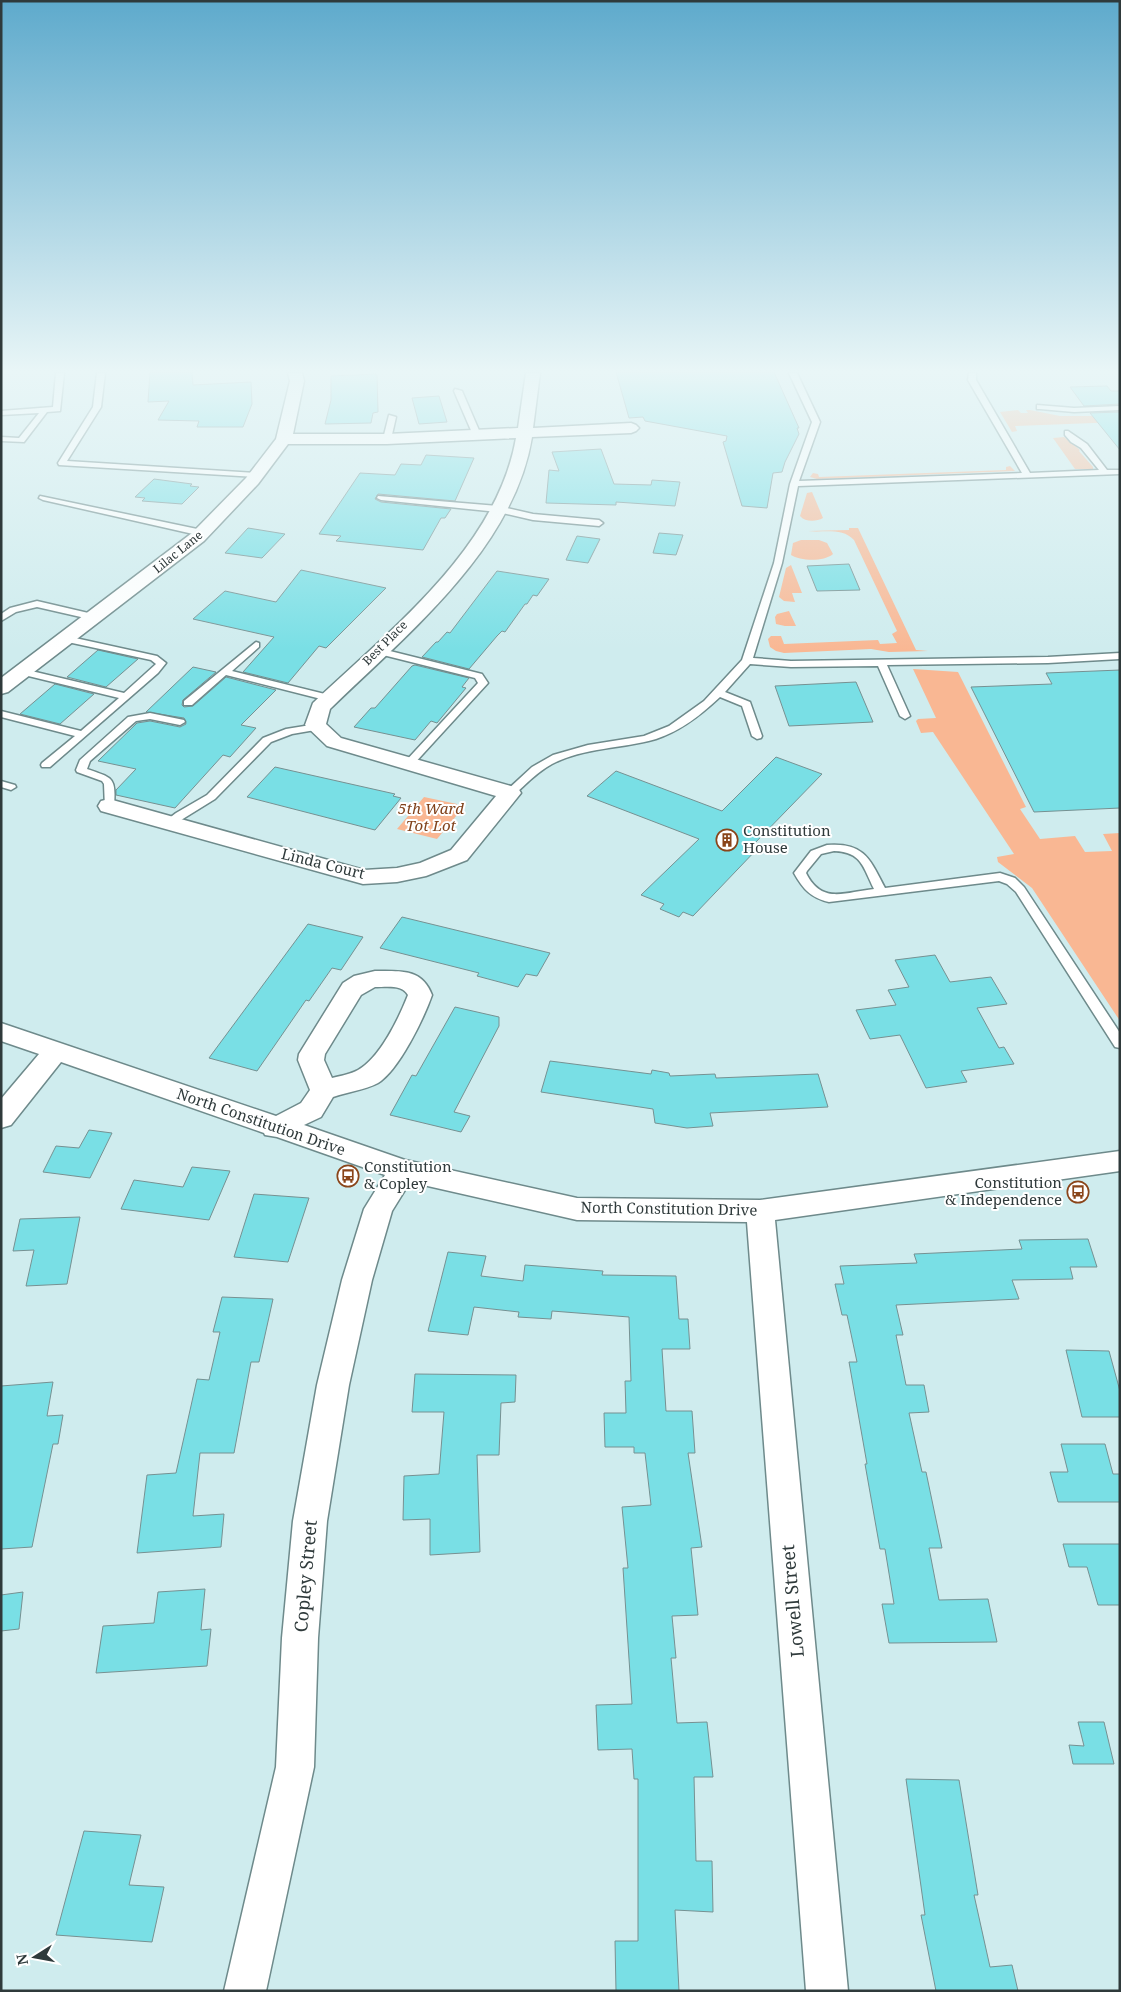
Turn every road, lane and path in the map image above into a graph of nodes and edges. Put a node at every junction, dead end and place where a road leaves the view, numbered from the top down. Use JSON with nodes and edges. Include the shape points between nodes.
{"nodes":[{"id":1,"x":110,"y":466,"type":"edge"},
{"id":2,"x":263,"y":466,"type":"edge"},
{"id":3,"x":517,"y":466,"type":"edge"},
{"id":4,"x":800,"y":466,"type":"edge"},
{"id":5,"x":1022,"y":466,"type":"edge"},
{"id":6,"x":1101,"y":466,"type":"edge"},
{"id":7,"x":1106,"y":472,"type":"junction"},
{"id":8,"x":1120,"y":472,"type":"edge"},
{"id":9,"x":256,"y":475,"type":"junction"},
{"id":10,"x":1027,"y":475,"type":"junction"},
{"id":11,"x":794,"y":484,"type":"junction"},
{"id":12,"x":43,"y":498,"type":"dead end"},
{"id":13,"x":381,"y":498,"type":"dead end"},
{"id":14,"x":498,"y":509,"type":"junction"},
{"id":15,"x":599,"y":522,"type":"dead end"},
{"id":16,"x":202,"y":533,"type":"junction"},
{"id":17,"x":94,"y":617,"type":"junction"},
{"id":18,"x":1,"y":618,"type":"edge"},
{"id":19,"x":66,"y":639,"type":"junction"},
{"id":20,"x":256,"y":644,"type":"dead end"},
{"id":21,"x":378,"y":651,"type":"junction"},
{"id":22,"x":1120,"y":656,"type":"edge"},
{"id":23,"x":747,"y":660,"type":"junction"},
{"id":24,"x":881,"y":662,"type":"junction"},
{"id":25,"x":23,"y":672,"type":"junction"},
{"id":26,"x":225,"y":672,"type":"junction"},
{"id":27,"x":1,"y":688,"type":"edge"},
{"id":28,"x":718,"y":693,"type":"junction"},
{"id":29,"x":126,"y":697,"type":"junction"},
{"id":30,"x":330,"y":698,"type":"junction"},
{"id":31,"x":188,"y":703,"type":"dead end"},
{"id":32,"x":1,"y":714,"type":"edge"},
{"id":33,"x":904,"y":716,"type":"dead end"},
{"id":34,"x":180,"y":722,"type":"dead end"},
{"id":35,"x":317,"y":727,"type":"junction"},
{"id":36,"x":83,"y":735,"type":"junction"},
{"id":37,"x":757,"y":736,"type":"dead end"},
{"id":38,"x":408,"y":764,"type":"junction"},
{"id":39,"x":46,"y":765,"type":"dead end"},
{"id":40,"x":510,"y":793,"type":"junction"},
{"id":41,"x":109,"y":806,"type":"joint"},
{"id":42,"x":169,"y":823,"type":"junction"},
{"id":43,"x":881,"y":891,"type":"junction"},
{"id":44,"x":1,"y":1032,"type":"edge"},
{"id":45,"x":1120,"y":1044,"type":"edge"},
{"id":46,"x":56,"y":1051,"type":"junction"},
{"id":47,"x":324,"y":1090,"type":"junction"},
{"id":48,"x":1,"y":1118,"type":"edge"},
{"id":49,"x":275,"y":1128,"type":"junction"},
{"id":50,"x":1116,"y":1168,"type":"edge"},
{"id":51,"x":402,"y":1170,"type":"junction"},
{"id":52,"x":760,"y":1211,"type":"junction"},
{"id":53,"x":245,"y":1991,"type":"edge"},
{"id":54,"x":827,"y":1991,"type":"edge"}],
"edges":[{"from":1,"to":9,"type":"lane"},
{"from":2,"to":9,"type":"street","name":"Lilac Lane"},
{"from":3,"to":14,"type":"street","name":"Best Place","via":[[512,484]]},
{"from":4,"to":11,"type":"lane"},
{"from":5,"to":10,"type":"lane"},
{"from":6,"to":7,"type":"lane"},
{"from":7,"to":8,"type":"lane"},
{"from":7,"to":10,"type":"lane"},
{"from":9,"to":16,"type":"street","name":"Lilac Lane"},
{"from":10,"to":11,"type":"lane"},
{"from":11,"to":23,"type":"lane","via":[[778,563]]},
{"from":12,"to":16,"type":"lane"},
{"from":13,"to":14,"type":"lane"},
{"from":14,"to":15,"type":"lane","via":[[533,517]]},
{"from":14,"to":21,"type":"street","name":"Best Place","via":[[482,538],[432,598]]},
{"from":16,"to":17,"type":"street","name":"Lilac Lane"},
{"from":17,"to":18,"type":"lane","via":[[37,604],[13,610]]},
{"from":17,"to":19,"type":"street","name":"Lilac Lane"},
{"from":19,"to":25,"type":"street","name":"Lilac Lane"},
{"from":19,"to":29,"type":"lane","via":[[154,658],[161,664]]},
{"from":20,"to":26,"type":"lane"},
{"from":21,"to":30,"type":"street","name":"Best Place"},
{"from":21,"to":38,"type":"lane","via":[[479,676],[483,683]]},
{"from":22,"to":24,"type":"lane"},
{"from":23,"to":24,"type":"lane","via":[[791,664]]},
{"from":23,"to":28,"type":"lane"},
{"from":24,"to":33,"type":"lane"},
{"from":25,"to":27,"type":"street","name":"Lilac Lane"},
{"from":25,"to":29,"type":"lane"},
{"from":26,"to":30,"type":"lane"},
{"from":26,"to":31,"type":"lane"},
{"from":28,"to":37,"type":"lane","via":[[746,704]]},
{"from":28,"to":40,"type":"lane","via":[[707,704],[661,733],[564,755],[536,770]]},
{"from":29,"to":36,"type":"lane"},
{"from":30,"to":35,"type":"street","name":"Best Place","via":[[320,707]]},
{"from":32,"to":36,"type":"lane"},
{"from":34,"to":41,"type":"lane","via":[[138,716],[85,760],[81,770],[109,784]]},
{"from":35,"to":38,"type":"street","via":[[334,742]]},
{"from":35,"to":42,"type":"lane","via":[[290,731],[267,740],[210,797]]},
{"from":36,"to":39,"type":"lane"},
{"from":38,"to":40,"type":"street"},
{"from":40,"to":42,"type":"street","name":"Linda Court","via":[[459,855],[426,869],[388,875],[363,877]]},
{"from":41,"to":42,"type":"street","name":"Linda Court"},
{"from":43,"to":43,"type":"lane","via":[[823,897],[808,890],[800,873],[817,852],[848,850],[862,856]]},
{"from":43,"to":45,"type":"lane","via":[[1000,877],[1010,881],[1020,890]]},
{"from":44,"to":46,"type":"street","name":"North Constitution Drive"},
{"from":46,"to":48,"type":"street"},
{"from":46,"to":49,"type":"street","name":"North Constitution Drive"},
{"from":47,"to":47,"type":"street","via":[[367,1077],[381,1067],[414,1014],[420,995],[417,987],[408,981],[386,978],[363,982],[352,990],[312,1054]]},
{"from":47,"to":49,"type":"street","via":[[311,1110]]},
{"from":49,"to":51,"type":"street","name":"North Constitution Drive"},
{"from":50,"to":52,"type":"street","name":"North Constitution Drive"},
{"from":51,"to":52,"type":"street","name":"North Constitution Drive","via":[[577,1209]]},
{"from":51,"to":53,"type":"street","name":"Copley Street","via":[[378,1209],[333,1385],[310,1521],[300,1638],[295,1767]]},
{"from":52,"to":54,"type":"street","name":"Lowell Street"}]}
